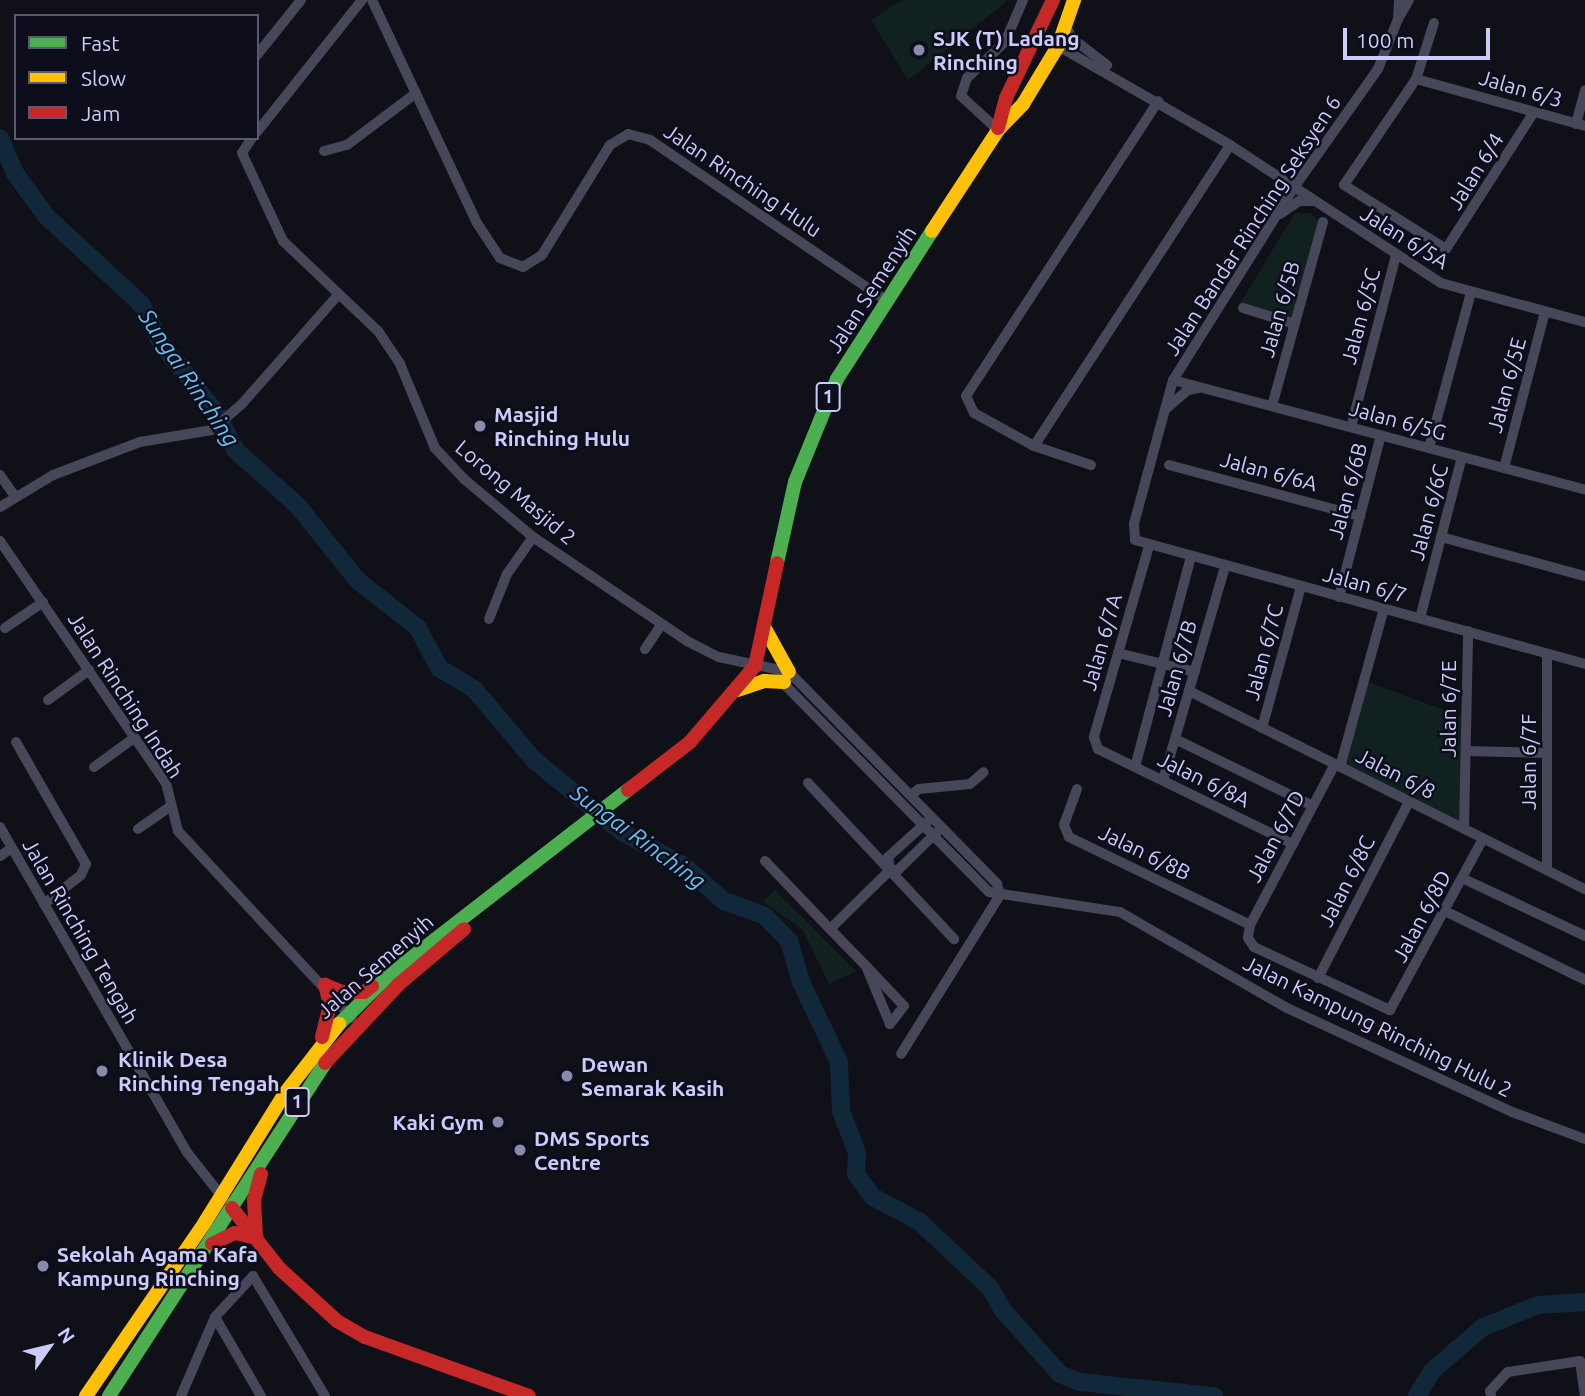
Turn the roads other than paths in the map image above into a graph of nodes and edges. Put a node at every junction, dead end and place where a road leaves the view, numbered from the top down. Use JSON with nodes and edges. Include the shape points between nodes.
{"nodes":[{"id":1,"x":301,"y":0,"type":"edge"},
{"id":2,"x":362,"y":0,"type":"edge"},
{"id":3,"x":372,"y":0,"type":"edge"},
{"id":4,"x":1023,"y":0,"type":"edge"},
{"id":5,"x":1054,"y":0,"type":"edge"},
{"id":6,"x":1074,"y":0,"type":"edge"},
{"id":7,"x":1399,"y":0,"type":"edge"},
{"id":8,"x":1409,"y":0,"type":"edge"},
{"id":9,"x":1398,"y":19,"type":"junction"},
{"id":10,"x":1434,"y":23,"type":"dead end"},
{"id":11,"x":1066,"y":27,"type":"junction"},
{"id":12,"x":1058,"y":46,"type":"junction"},
{"id":13,"x":259,"y":52,"type":"edge"},
{"id":14,"x":1416,"y":79,"type":"junction"},
{"id":15,"x":1129,"y":85,"type":"junction"},
{"id":16,"x":1585,"y":90,"type":"edge"},
{"id":17,"x":416,"y":93,"type":"junction"},
{"id":18,"x":1158,"y":102,"type":"junction"},
{"id":19,"x":1534,"y":112,"type":"junction"},
{"id":20,"x":1581,"y":125,"type":"edge"},
{"id":21,"x":259,"y":129,"type":"edge"},
{"id":22,"x":998,"y":130,"type":"junction"},
{"id":23,"x":251,"y":140,"type":"edge"},
{"id":24,"x":1230,"y":145,"type":"junction"},
{"id":25,"x":324,"y":151,"type":"dead end"},
{"id":26,"x":1308,"y":168,"type":"junction"},
{"id":27,"x":1293,"y":189,"type":"junction"},
{"id":28,"x":1312,"y":201,"type":"junction"},
{"id":29,"x":1275,"y":218,"type":"junction"},
{"id":30,"x":1323,"y":222,"type":"dead end"},
{"id":31,"x":1396,"y":256,"type":"junction"},
{"id":32,"x":1471,"y":292,"type":"junction"},
{"id":33,"x":338,"y":295,"type":"junction"},
{"id":34,"x":888,"y":302,"type":"junction"},
{"id":35,"x":1243,"y":309,"type":"dead end"},
{"id":36,"x":1545,"y":312,"type":"junction"},
{"id":37,"x":1585,"y":322,"type":"edge"},
{"id":38,"x":1295,"y":324,"type":"junction"},
{"id":39,"x":1190,"y":350,"type":"junction"},
{"id":40,"x":1173,"y":380,"type":"junction"},
{"id":41,"x":1202,"y":387,"type":"junction"},
{"id":42,"x":1272,"y":406,"type":"junction"},
{"id":43,"x":1165,"y":410,"type":"junction"},
{"id":44,"x":1351,"y":427,"type":"junction"},
{"id":45,"x":1381,"y":435,"type":"junction"},
{"id":46,"x":1034,"y":446,"type":"junction"},
{"id":47,"x":1429,"y":448,"type":"junction"},
{"id":48,"x":1462,"y":457,"type":"junction"},
{"id":49,"x":1169,"y":464,"type":"dead end"},
{"id":50,"x":1091,"y":466,"type":"dead end"},
{"id":51,"x":1504,"y":468,"type":"junction"},
{"id":52,"x":0,"y":475,"type":"edge"},
{"id":53,"x":1584,"y":487,"type":"edge"},
{"id":54,"x":14,"y":495,"type":"junction"},
{"id":55,"x":0,"y":507,"type":"edge"},
{"id":56,"x":1360,"y":516,"type":"junction"},
{"id":57,"x":533,"y":537,"type":"junction"},
{"id":58,"x":1441,"y":537,"type":"junction"},
{"id":59,"x":1135,"y":540,"type":"joint"},
{"id":60,"x":0,"y":541,"type":"edge"},
{"id":61,"x":1149,"y":546,"type":"junction"},
{"id":62,"x":1191,"y":557,"type":"junction"},
{"id":63,"x":1225,"y":566,"type":"junction"},
{"id":64,"x":1585,"y":576,"type":"edge"},
{"id":65,"x":1301,"y":586,"type":"junction"},
{"id":66,"x":1339,"y":597,"type":"junction"},
{"id":67,"x":769,"y":601,"type":"junction"},
{"id":68,"x":43,"y":602,"type":"junction"},
{"id":69,"x":1384,"y":608,"type":"junction"},
{"id":70,"x":1420,"y":618,"type":"junction"},
{"id":71,"x":489,"y":619,"type":"dead end"},
{"id":72,"x":662,"y":624,"type":"junction"},
{"id":73,"x":764,"y":627,"type":"junction"},
{"id":74,"x":5,"y":628,"type":"dead end"},
{"id":75,"x":1468,"y":631,"type":"junction"},
{"id":76,"x":645,"y":649,"type":"dead end"},
{"id":77,"x":1118,"y":653,"type":"junction"},
{"id":78,"x":1547,"y":654,"type":"junction"},
{"id":79,"x":1163,"y":663,"type":"junction"},
{"id":80,"x":1585,"y":664,"type":"edge"},
{"id":81,"x":751,"y":665,"type":"junction"},
{"id":82,"x":89,"y":670,"type":"junction"},
{"id":83,"x":1195,"y":672,"type":"junction"},
{"id":84,"x":787,"y":677,"type":"junction"},
{"id":85,"x":738,"y":690,"type":"junction"},
{"id":86,"x":1189,"y":691,"type":"junction"},
{"id":87,"x":48,"y":700,"type":"dead end"},
{"id":88,"x":723,"y":709,"type":"junction"},
{"id":89,"x":1262,"y":728,"type":"junction"},
{"id":90,"x":134,"y":738,"type":"junction"},
{"id":91,"x":1175,"y":739,"type":"junction"},
{"id":92,"x":16,"y":742,"type":"dead end"},
{"id":93,"x":1098,"y":749,"type":"joint"},
{"id":94,"x":1468,"y":751,"type":"junction"},
{"id":95,"x":1547,"y":753,"type":"junction"},
{"id":96,"x":93,"y":766,"type":"dead end"},
{"id":97,"x":1337,"y":766,"type":"junction"},
{"id":98,"x":1135,"y":767,"type":"junction"},
{"id":99,"x":984,"y":772,"type":"dead end"},
{"id":100,"x":1163,"y":780,"type":"junction"},
{"id":101,"x":808,"y":783,"type":"dead end"},
{"id":102,"x":1077,"y":789,"type":"dead end"},
{"id":103,"x":911,"y":795,"type":"junction"},
{"id":104,"x":1409,"y":802,"type":"junction"},
{"id":105,"x":1313,"y":806,"type":"junction"},
{"id":106,"x":170,"y":807,"type":"junction"},
{"id":107,"x":928,"y":820,"type":"junction"},
{"id":108,"x":0,"y":827,"type":"edge"},
{"id":109,"x":138,"y":829,"type":"dead end"},
{"id":110,"x":1464,"y":829,"type":"junction"},
{"id":111,"x":938,"y":832,"type":"junction"},
{"id":112,"x":1483,"y":839,"type":"junction"},
{"id":113,"x":1293,"y":844,"type":"junction"},
{"id":114,"x":12,"y":848,"type":"junction"},
{"id":115,"x":0,"y":856,"type":"edge"},
{"id":116,"x":547,"y":856,"type":"junction"},
{"id":117,"x":765,"y":862,"type":"dead end"},
{"id":118,"x":890,"y":870,"type":"junction"},
{"id":119,"x":1547,"y":870,"type":"junction"},
{"id":120,"x":1462,"y":878,"type":"junction"},
{"id":121,"x":1585,"y":889,"type":"edge"},
{"id":122,"x":1000,"y":895,"type":"junction"},
{"id":123,"x":44,"y":904,"type":"junction"},
{"id":124,"x":1445,"y":911,"type":"junction"},
{"id":125,"x":1250,"y":925,"type":"junction"},
{"id":126,"x":830,"y":929,"type":"junction"},
{"id":127,"x":1585,"y":936,"type":"edge"},
{"id":128,"x":954,"y":939,"type":"dead end"},
{"id":129,"x":866,"y":967,"type":"junction"},
{"id":130,"x":388,"y":976,"type":"junction"},
{"id":131,"x":1318,"y":978,"type":"junction"},
{"id":132,"x":1585,"y":980,"type":"edge"},
{"id":133,"x":325,"y":985,"type":"junction"},
{"id":134,"x":353,"y":1018,"type":"junction"},
{"id":135,"x":320,"y":1043,"type":"junction"},
{"id":136,"x":901,"y":1054,"type":"dead end"},
{"id":137,"x":276,"y":1135,"type":"junction"},
{"id":138,"x":1585,"y":1139,"type":"edge"},
{"id":139,"x":220,"y":1195,"type":"junction"},
{"id":140,"x":232,"y":1208,"type":"junction"},
{"id":141,"x":257,"y":1238,"type":"junction"},
{"id":142,"x":208,"y":1247,"type":"junction"},
{"id":143,"x":215,"y":1317,"type":"junction"},
{"id":144,"x":1490,"y":1394,"type":"edge"},
{"id":145,"x":86,"y":1396,"type":"edge"},
{"id":146,"x":109,"y":1396,"type":"edge"},
{"id":147,"x":181,"y":1396,"type":"edge"},
{"id":148,"x":261,"y":1396,"type":"edge"},
{"id":149,"x":325,"y":1396,"type":"edge"},
{"id":150,"x":529,"y":1396,"type":"edge"},
{"id":151,"x":1585,"y":1396,"type":"edge"}],
"edges":[{"from":1,"to":13,"type":"street"},
{"from":2,"to":21,"type":"street"},
{"from":3,"to":17,"type":"street","name":"Jalan Rinching Hulu"},
{"from":4,"to":22,"type":"street","via":[[1005,42],[967,78],[961,96]]},
{"from":5,"to":22,"type":"main road","name":"Jalan Semenyih","number":"1","via":[[1006,98]]},
{"from":6,"to":11,"type":"main road","name":"Jalan Semenyih","number":"1"},
{"from":7,"to":9,"type":"street","name":"Jalan Bandar Rinching Seksyen 6"},
{"from":8,"to":9,"type":"street","name":"Jalan Bandar Rinching Seksyen 6"},
{"from":9,"to":26,"type":"street","name":"Jalan Bandar Rinching Seksyen 6","via":[[1378,69]]},
{"from":10,"to":14,"type":"street"},
{"from":11,"to":12,"type":"main road","name":"Jalan Semenyih","number":"1"},
{"from":11,"to":15,"type":"street","via":[[1073,40]]},
{"from":12,"to":15,"type":"street"},
{"from":12,"to":22,"type":"main road","name":"Jalan Semenyih","number":"1","via":[[1023,104]]},
{"from":14,"to":19,"type":"street","name":"Jalan 6/3"},
{"from":14,"to":19,"type":"street","name":"Jalan 6/4","via":[[1344,185],[1446,249]]},
{"from":15,"to":18,"type":"street","name":"Jalan 6/5A"},
{"from":16,"to":20,"type":"street"},
{"from":17,"to":25,"type":"street","via":[[347,145]]},
{"from":17,"to":34,"type":"street","name":"Jalan Rinching Hulu","via":[[477,223],[500,258],[523,267],[542,255],[610,145],[628,134],[650,140]]},
{"from":18,"to":24,"type":"street","name":"Jalan 6/5A"},
{"from":18,"to":46,"type":"street","via":[[966,396],[974,413]]},
{"from":19,"to":20,"type":"street","name":"Jalan 6/3"},
{"from":22,"to":34,"type":"main road","name":"Jalan Semenyih","number":"1"},
{"from":23,"to":33,"type":"street","name":"Lorong Masjid 2","via":[[242,153],[283,241]]},
{"from":24,"to":27,"type":"street","name":"Jalan 6/5A"},
{"from":24,"to":46,"type":"street"},
{"from":26,"to":27,"type":"street","name":"Jalan Bandar Rinching Seksyen 6"},
{"from":26,"to":28,"type":"street","via":[[1305,181]]},
{"from":27,"to":28,"type":"street","name":"Jalan 6/5A"},
{"from":27,"to":29,"type":"street","name":"Jalan Bandar Rinching Seksyen 6"},
{"from":28,"to":29,"type":"street","via":[[1299,201]]},
{"from":28,"to":31,"type":"street","name":"Jalan 6/5A"},
{"from":29,"to":39,"type":"street","name":"Jalan Bandar Rinching Seksyen 6"},
{"from":30,"to":38,"type":"street","name":"Jalan 6/5B"},
{"from":31,"to":32,"type":"street","name":"Jalan 6/5A","via":[[1441,283]]},
{"from":31,"to":44,"type":"street","name":"Jalan 6/5C"},
{"from":32,"to":36,"type":"street","name":"Jalan 6/5A"},
{"from":32,"to":47,"type":"street"},
{"from":33,"to":54,"type":"street","via":[[224,422],[199,435],[140,442]]},
{"from":33,"to":57,"type":"street","name":"Lorong Masjid 2","via":[[378,331],[400,364],[435,448]]},
{"from":34,"to":67,"type":"main road","name":"Jalan Semenyih","number":"1","via":[[837,379],[816,423],[795,482]]},
{"from":35,"to":38,"type":"street"},
{"from":36,"to":37,"type":"street","name":"Jalan 6/5A"},
{"from":36,"to":51,"type":"street","name":"Jalan 6/5E"},
{"from":38,"to":42,"type":"street","name":"Jalan 6/5B"},
{"from":39,"to":40,"type":"street","name":"Jalan Bandar Rinching Seksyen 6"},
{"from":39,"to":41,"type":"street","via":[[1188,367]]},
{"from":40,"to":41,"type":"street","name":"Jalan 6/5G"},
{"from":40,"to":43,"type":"street","name":"Jalan Bandar Rinching Seksyen 6"},
{"from":41,"to":42,"type":"street","name":"Jalan 6/5G"},
{"from":41,"to":43,"type":"street","via":[[1188,390]]},
{"from":42,"to":44,"type":"street","name":"Jalan 6/5G"},
{"from":43,"to":59,"type":"street","name":"Jalan Bandar Rinching Seksyen 6","via":[[1134,524]]},
{"from":44,"to":45,"type":"street","name":"Jalan 6/5G"},
{"from":45,"to":47,"type":"street","name":"Jalan 6/5G"},
{"from":45,"to":56,"type":"street","name":"Jalan 6/6B"},
{"from":46,"to":50,"type":"street"},
{"from":47,"to":48,"type":"street","name":"Jalan 6/5G"},
{"from":48,"to":51,"type":"street","name":"Jalan 6/5G"},
{"from":48,"to":58,"type":"street","name":"Jalan 6/6C"},
{"from":49,"to":56,"type":"street","name":"Jalan 6/6A"},
{"from":51,"to":53,"type":"street","name":"Jalan 6/5G"},
{"from":52,"to":54,"type":"street"},
{"from":54,"to":55,"type":"street"},
{"from":56,"to":66,"type":"street","name":"Jalan 6/6B"},
{"from":57,"to":71,"type":"street","via":[[507,574]]},
{"from":57,"to":72,"type":"street","name":"Lorong Masjid 2"},
{"from":58,"to":64,"type":"street"},
{"from":58,"to":70,"type":"street","name":"Jalan 6/6C"},
{"from":59,"to":61,"type":"street","name":"Jalan 6/7"},
{"from":60,"to":68,"type":"street","name":"Jalan Rinching Indah"},
{"from":61,"to":62,"type":"street","name":"Jalan 6/7"},
{"from":61,"to":77,"type":"street","name":"Jalan 6/7A"},
{"from":62,"to":63,"type":"street","name":"Jalan 6/7"},
{"from":62,"to":79,"type":"street"},
{"from":63,"to":65,"type":"street","name":"Jalan 6/7"},
{"from":63,"to":83,"type":"street","name":"Jalan 6/7B"},
{"from":65,"to":66,"type":"street","name":"Jalan 6/7"},
{"from":65,"to":89,"type":"street","name":"Jalan 6/7C"},
{"from":66,"to":69,"type":"street","name":"Jalan 6/7"},
{"from":67,"to":73,"type":"main road","name":"Jalan Semenyih","number":"1"},
{"from":67,"to":81,"type":"main road","name":"Jalan Semenyih","number":"1"},
{"from":68,"to":74,"type":"street"},
{"from":68,"to":82,"type":"street","name":"Jalan Rinching Indah"},
{"from":69,"to":70,"type":"street","name":"Jalan 6/7"},
{"from":69,"to":97,"type":"street","name":"Jalan 6/7D"},
{"from":70,"to":75,"type":"street","name":"Jalan 6/7"},
{"from":72,"to":76,"type":"street"},
{"from":72,"to":81,"type":"street","name":"Lorong Masjid 2","via":[[719,657]]},
{"from":73,"to":81,"type":"main road","name":"Jalan Semenyih","number":"1"},
{"from":73,"to":84,"type":"main road"},
{"from":75,"to":78,"type":"street","name":"Jalan 6/7"},
{"from":75,"to":94,"type":"street","name":"Jalan 6/7E"},
{"from":77,"to":79,"type":"street"},
{"from":77,"to":93,"type":"street","name":"Jalan 6/7A","via":[[1094,737]]},
{"from":78,"to":80,"type":"street","name":"Jalan 6/7"},
{"from":78,"to":95,"type":"street","name":"Jalan 6/7F"},
{"from":79,"to":83,"type":"street"},
{"from":79,"to":98,"type":"street"},
{"from":81,"to":84,"type":"street"},
{"from":81,"to":85,"type":"main road","name":"Jalan Semenyih","number":"1"},
{"from":81,"to":88,"type":"main road","name":"Jalan Semenyih","number":"1"},
{"from":82,"to":87,"type":"street"},
{"from":82,"to":90,"type":"street","name":"Jalan Rinching Indah"},
{"from":83,"to":86,"type":"street","name":"Jalan 6/7B"},
{"from":84,"to":85,"type":"main road"},
{"from":84,"to":103,"type":"street"},
{"from":84,"to":107,"type":"street"},
{"from":85,"to":88,"type":"main road","name":"Jalan Semenyih","number":"1"},
{"from":86,"to":89,"type":"street","name":"Jalan 6/8"},
{"from":86,"to":91,"type":"street","name":"Jalan 6/7B"},
{"from":88,"to":116,"type":"main road","name":"Jalan Semenyih","number":"1"},
{"from":89,"to":97,"type":"street","name":"Jalan 6/8"},
{"from":90,"to":96,"type":"street"},
{"from":90,"to":106,"type":"street","name":"Jalan Rinching Indah","via":[[166,783]]},
{"from":91,"to":100,"type":"street","name":"Jalan 6/7B"},
{"from":91,"to":105,"type":"street"},
{"from":92,"to":123,"type":"street","via":[[86,864],[81,875]]},
{"from":93,"to":98,"type":"street","name":"Jalan 6/8A"},
{"from":94,"to":95,"type":"street"},
{"from":94,"to":110,"type":"street","name":"Jalan 6/7E"},
{"from":95,"to":119,"type":"street","name":"Jalan 6/7F"},
{"from":97,"to":104,"type":"street","name":"Jalan 6/8"},
{"from":97,"to":105,"type":"street","name":"Jalan 6/7D"},
{"from":98,"to":100,"type":"street","name":"Jalan 6/8A"},
{"from":99,"to":103,"type":"street","via":[[970,783],[919,789]]},
{"from":100,"to":113,"type":"street","name":"Jalan 6/8A"},
{"from":101,"to":118,"type":"street"},
{"from":102,"to":125,"type":"street","name":"Jalan 6/8B","via":[[1064,825],[1069,837]]},
{"from":103,"to":107,"type":"street"},
{"from":104,"to":110,"type":"street","name":"Jalan 6/8"},
{"from":104,"to":131,"type":"street","name":"Jalan 6/8C"},
{"from":105,"to":113,"type":"street","name":"Jalan 6/7D"},
{"from":106,"to":109,"type":"street"},
{"from":106,"to":133,"type":"street","name":"Jalan Rinching Indah","via":[[178,831]]},
{"from":107,"to":111,"type":"street"},
{"from":107,"to":118,"type":"street","via":[[888,858]]},
{"from":108,"to":114,"type":"street","name":"Jalan Rinching Tengah"},
{"from":110,"to":112,"type":"street","name":"Jalan 6/8"},
{"from":111,"to":118,"type":"street","via":[[898,870]]},
{"from":111,"to":122,"type":"street","via":[[997,884]]},
{"from":112,"to":119,"type":"street","name":"Jalan 6/8"},
{"from":112,"to":120,"type":"street","name":"Jalan 6/8D"},
{"from":113,"to":125,"type":"street","name":"Jalan 6/7D"},
{"from":114,"to":115,"type":"street"},
{"from":114,"to":123,"type":"street","name":"Jalan Rinching Tengah"},
{"from":116,"to":130,"type":"main road","name":"Jalan Semenyih","number":"1"},
{"from":116,"to":134,"type":"main road","name":"Jalan Semenyih","number":"1","via":[[376,1005]]},
{"from":117,"to":126,"type":"street"},
{"from":118,"to":126,"type":"street"},
{"from":118,"to":128,"type":"street"},
{"from":119,"to":121,"type":"street","name":"Jalan 6/8"},
{"from":120,"to":124,"type":"street","name":"Jalan 6/8D"},
{"from":120,"to":127,"type":"street"},
{"from":122,"to":136,"type":"street"},
{"from":122,"to":138,"type":"street","name":"Jalan Kampung Rinching Hulu 2","via":[[1120,912],[1287,1008],[1512,1112]]},
{"from":123,"to":139,"type":"street","name":"Jalan Rinching Tengah","via":[[186,1151]]},
{"from":124,"to":131,"type":"street","name":"Jalan 6/8D","via":[[1390,1010]]},
{"from":124,"to":132,"type":"street"},
{"from":125,"to":131,"type":"street","via":[[1248,938],[1254,947]]},
{"from":126,"to":129,"type":"street"},
{"from":129,"to":129,"type":"street","via":[[904,1006],[890,1024],[876,991]]},
{"from":130,"to":133,"type":"main road","number":"1","via":[[364,992],[342,992]]},
{"from":130,"to":134,"type":"main road","name":"Jalan Semenyih","number":"1"},
{"from":133,"to":134,"type":"street","name":"Jalan Rinching Indah"},
{"from":133,"to":135,"type":"main road","via":[[330,1005]]},
{"from":134,"to":135,"type":"main road","name":"Jalan Semenyih","number":"1"},
{"from":134,"to":137,"type":"main road","name":"Jalan Semenyih","number":"1"},
{"from":135,"to":139,"type":"main road","name":"Jalan Semenyih","number":"1"},
{"from":137,"to":140,"type":"main road","name":"Jalan Semenyih","number":"1"},
{"from":137,"to":141,"type":"main road","via":[[255,1189]]},
{"from":139,"to":140,"type":"street","name":"Jalan Rinching Tengah"},
{"from":139,"to":145,"type":"main road","name":"Jalan Semenyih","number":"1"},
{"from":140,"to":141,"type":"main road"},
{"from":140,"to":142,"type":"main road","name":"Jalan Semenyih","number":"1"},
{"from":141,"to":142,"type":"main road","via":[[235,1233]]},
{"from":141,"to":150,"type":"main road","via":[[308,1298],[365,1337]]},
{"from":142,"to":146,"type":"main road","name":"Jalan Semenyih","number":"1"},
{"from":143,"to":147,"type":"street"},
{"from":143,"to":148,"type":"street"},
{"from":143,"to":149,"type":"street","via":[[253,1276]]},
{"from":144,"to":151,"type":"street","via":[[1508,1372],[1580,1361]]}]}
